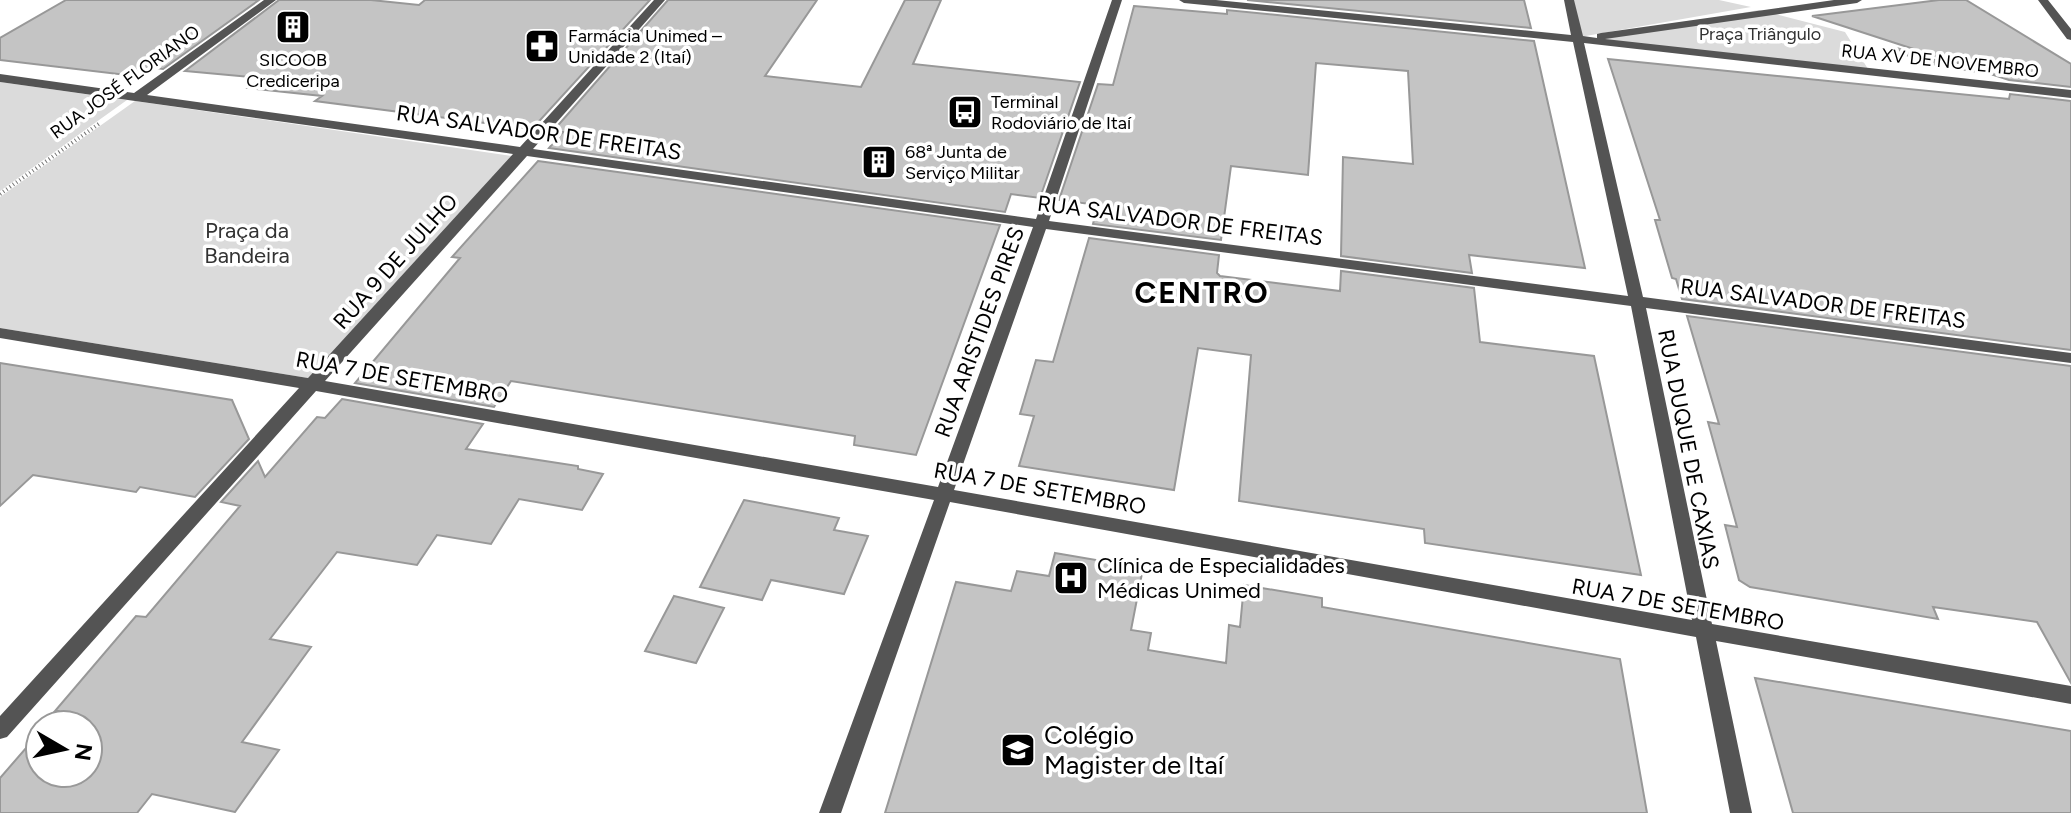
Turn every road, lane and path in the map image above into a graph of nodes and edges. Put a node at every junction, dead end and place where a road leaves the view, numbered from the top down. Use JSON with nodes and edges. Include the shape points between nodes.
{"nodes":[{"id":1,"x":271,"y":0,"type":"edge"},
{"id":2,"x":660,"y":0,"type":"edge"},
{"id":3,"x":1117,"y":0,"type":"edge"},
{"id":4,"x":1184,"y":0,"type":"edge"},
{"id":5,"x":1569,"y":0,"type":"edge"},
{"id":6,"x":1857,"y":0,"type":"edge"},
{"id":7,"x":2043,"y":0,"type":"edge"},
{"id":8,"x":2071,"y":37,"type":"edge"},
{"id":9,"x":1578,"y":39,"type":"junction"},
{"id":10,"x":0,"y":78,"type":"edge"},
{"id":11,"x":2071,"y":94,"type":"edge"},
{"id":12,"x":136,"y":97,"type":"junction"},
{"id":13,"x":524,"y":153,"type":"junction"},
{"id":14,"x":0,"y":194,"type":"edge"},
{"id":15,"x":1041,"y":224,"type":"junction"},
{"id":16,"x":1637,"y":301,"type":"junction"},
{"id":17,"x":0,"y":333,"type":"edge"},
{"id":18,"x":2071,"y":358,"type":"edge"},
{"id":19,"x":313,"y":383,"type":"junction"},
{"id":20,"x":945,"y":494,"type":"junction"},
{"id":21,"x":1702,"y":631,"type":"junction"},
{"id":22,"x":2071,"y":695,"type":"edge"},
{"id":23,"x":0,"y":730,"type":"edge"},
{"id":24,"x":830,"y":813,"type":"edge"},
{"id":25,"x":1741,"y":813,"type":"edge"}],
"edges":[{"from":1,"to":12,"type":"street","name":"RUA JOSÉ FLORIANO"},
{"from":2,"to":13,"type":"street","name":"RUA 9 DE JULHO"},
{"from":3,"to":15,"type":"street","name":"RUA ARISTIDES PIRES"},
{"from":4,"to":9,"type":"street","name":"RUA XV DE NOVEMBRO"},
{"from":5,"to":9,"type":"street","name":"RUA DUQUE DE CAXIAS"},
{"from":6,"to":9,"type":"street"},
{"from":7,"to":8,"type":"street"},
{"from":9,"to":11,"type":"street","name":"RUA XV DE NOVEMBRO"},
{"from":9,"to":16,"type":"street","name":"RUA DUQUE DE CAXIAS"},
{"from":10,"to":12,"type":"street","name":"RUA SALVADOR DE FREITAS"},
{"from":12,"to":13,"type":"street","name":"RUA SALVADOR DE FREITAS"},
{"from":12,"to":14,"type":"path","name":"RUA JOSÉ FLORIANO"},
{"from":13,"to":15,"type":"street","name":"RUA SALVADOR DE FREITAS"},
{"from":13,"to":19,"type":"street","name":"RUA 9 DE JULHO"},
{"from":15,"to":16,"type":"street","name":"RUA SALVADOR DE FREITAS"},
{"from":15,"to":20,"type":"street","name":"RUA ARISTIDES PIRES"},
{"from":16,"to":18,"type":"street","name":"RUA SALVADOR DE FREITAS"},
{"from":16,"to":21,"type":"street","name":"RUA DUQUE DE CAXIAS"},
{"from":17,"to":19,"type":"street","name":"RUA 7 DE SETEMBRO"},
{"from":19,"to":20,"type":"street","name":"RUA 7 DE SETEMBRO"},
{"from":19,"to":23,"type":"street","name":"RUA 9 DE JULHO"},
{"from":20,"to":21,"type":"street","name":"RUA 7 DE SETEMBRO"},
{"from":20,"to":24,"type":"street","name":"RUA ARISTIDES PIRES"},
{"from":21,"to":22,"type":"street","name":"RUA 7 DE SETEMBRO"},
{"from":21,"to":25,"type":"street","name":"RUA DUQUE DE CAXIAS"}]}
